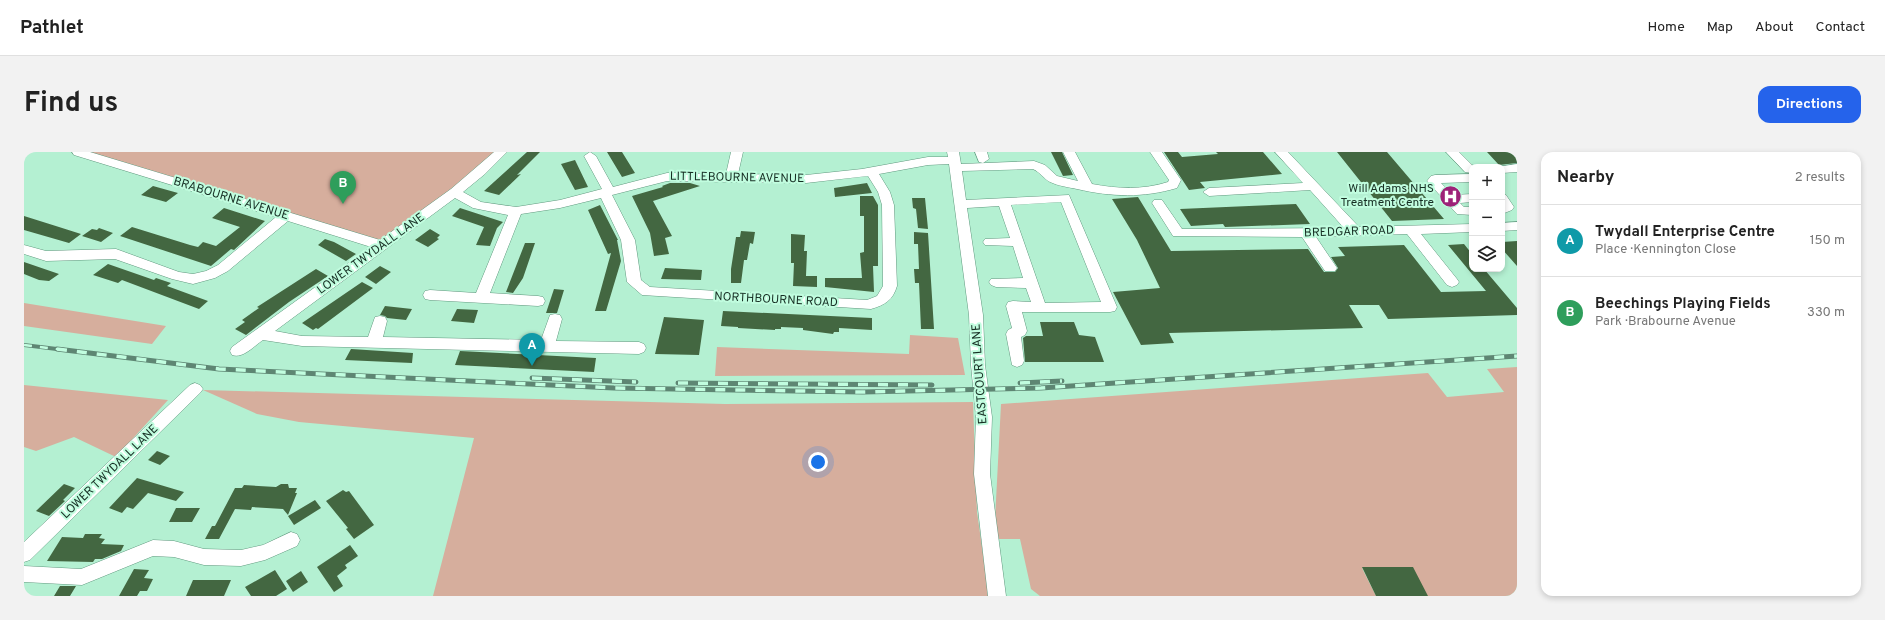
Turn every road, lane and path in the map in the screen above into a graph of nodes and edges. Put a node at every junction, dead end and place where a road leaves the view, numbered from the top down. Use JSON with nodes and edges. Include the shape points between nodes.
{"nodes":[{"id":1,"x":501,"y":152,"type":"edge"},
{"id":2,"x":736,"y":152,"type":"edge"},
{"id":3,"x":1069,"y":152,"type":"edge"},
{"id":4,"x":1156,"y":152,"type":"edge"},
{"id":5,"x":1281,"y":152,"type":"edge"},
{"id":6,"x":1452,"y":152,"type":"edge"},
{"id":7,"x":84,"y":153,"type":"edge"},
{"id":8,"x":590,"y":156,"type":"dead end"},
{"id":9,"x":954,"y":160,"type":"edge"},
{"id":10,"x":1469,"y":168,"type":"edge"},
{"id":11,"x":1517,"y":168,"type":"edge"},
{"id":12,"x":1505,"y":169,"type":"edge"},
{"id":13,"x":872,"y":172,"type":"junction"},
{"id":14,"x":731,"y":178,"type":"junction"},
{"id":15,"x":1469,"y":178,"type":"edge"},
{"id":16,"x":1314,"y":186,"type":"junction"},
{"id":17,"x":1087,"y":187,"type":"junction"},
{"id":18,"x":454,"y":192,"type":"junction"},
{"id":19,"x":607,"y":192,"type":"junction"},
{"id":20,"x":1208,"y":192,"type":"dead end"},
{"id":21,"x":1469,"y":198,"type":"edge"},
{"id":22,"x":1450,"y":199,"type":"junction"},
{"id":23,"x":1004,"y":202,"type":"junction"},
{"id":24,"x":1158,"y":203,"type":"dead end"},
{"id":25,"x":961,"y":204,"type":"junction"},
{"id":26,"x":516,"y":211,"type":"junction"},
{"id":27,"x":1469,"y":211,"type":"edge"},
{"id":28,"x":285,"y":217,"type":"junction"},
{"id":29,"x":1517,"y":226,"type":"edge"},
{"id":30,"x":1505,"y":227,"type":"edge"},
{"id":31,"x":1469,"y":228,"type":"edge"},
{"id":32,"x":1411,"y":230,"type":"junction"},
{"id":33,"x":1356,"y":232,"type":"junction"},
{"id":34,"x":1306,"y":233,"type":"junction"},
{"id":35,"x":990,"y":242,"type":"dead end"},
{"id":36,"x":1018,"y":242,"type":"junction"},
{"id":37,"x":383,"y":246,"type":"junction"},
{"id":38,"x":24,"y":248,"type":"edge"},
{"id":39,"x":1330,"y":268,"type":"dead end"},
{"id":40,"x":996,"y":282,"type":"dead end"},
{"id":41,"x":1452,"y":282,"type":"dead end"},
{"id":42,"x":1032,"y":283,"type":"junction"},
{"id":43,"x":430,"y":296,"type":"dead end"},
{"id":44,"x":481,"y":298,"type":"junction"},
{"id":45,"x":538,"y":301,"type":"dead end"},
{"id":46,"x":1040,"y":308,"type":"junction"},
{"id":47,"x":555,"y":320,"type":"dead end"},
{"id":48,"x":380,"y":321,"type":"dead end"},
{"id":49,"x":260,"y":334,"type":"junction"},
{"id":50,"x":374,"y":342,"type":"junction"},
{"id":51,"x":547,"y":346,"type":"junction"},
{"id":52,"x":639,"y":348,"type":"dead end"},
{"id":53,"x":237,"y":351,"type":"dead end"},
{"id":54,"x":1017,"y":361,"type":"dead end"},
{"id":55,"x":195,"y":389,"type":"dead end"},
{"id":56,"x":291,"y":540,"type":"dead end"},
{"id":57,"x":24,"y":554,"type":"edge"},
{"id":58,"x":24,"y":574,"type":"edge"},
{"id":59,"x":997,"y":596,"type":"edge"}],
"edges":[{"from":1,"to":18,"type":"street","name":"LOWER TWYDALL LANE"},
{"from":2,"to":14,"type":"street"},
{"from":3,"to":17,"type":"street"},
{"from":4,"to":17,"type":"street","name":"LITTLEBOURNE AVENUE","via":[[1175,180],[1173,185],[1158,190],[1118,193]]},
{"from":5,"to":16,"type":"street"},
{"from":6,"to":10,"type":"street"},
{"from":7,"to":28,"type":"street","name":"BRABOURNE AVENUE"},
{"from":8,"to":19,"type":"street","name":"NORTHBOURNE ROAD"},
{"from":9,"to":13,"type":"street","name":"LITTLEBOURNE AVENUE","via":[[928,161]]},
{"from":9,"to":17,"type":"street","name":"LITTLEBOURNE AVENUE","via":[[1034,164],[1042,167],[1055,180]]},
{"from":9,"to":25,"type":"street","name":"EASTCOURT LANE"},
{"from":11,"to":12,"type":"street"},
{"from":13,"to":14,"type":"street","name":"LITTLEBOURNE AVENUE","via":[[806,179]]},
{"from":13,"to":19,"type":"street","name":"NORTHBOURNE ROAD","via":[[884,192],[888,205],[890,286],[884,298],[867,305],[647,292],[634,282],[628,240]]},
{"from":14,"to":19,"type":"street","name":"LITTLEBOURNE AVENUE","via":[[667,176]]},
{"from":15,"to":22,"type":"street","via":[[1433,180]]},
{"from":16,"to":20,"type":"street"},
{"from":16,"to":33,"type":"street"},
{"from":18,"to":26,"type":"street","name":"LITTLEBOURNE AVENUE","via":[[477,205]]},
{"from":18,"to":37,"type":"street","name":"LOWER TWYDALL LANE"},
{"from":19,"to":26,"type":"street","name":"LITTLEBOURNE AVENUE","via":[[560,204]]},
{"from":21,"to":22,"type":"street"},
{"from":22,"to":27,"type":"street","via":[[1461,211]]},
{"from":23,"to":25,"type":"street"},
{"from":23,"to":36,"type":"street"},
{"from":23,"to":46,"type":"street","via":[[1065,198],[1110,307]]},
{"from":24,"to":34,"type":"street","name":"BREDGAR ROAD","via":[[1178,233]]},
{"from":25,"to":59,"type":"street","name":"EASTCOURT LANE","via":[[978,336],[978,365],[984,418],[982,474]]},
{"from":26,"to":44,"type":"street"},
{"from":28,"to":37,"type":"street","name":"BRABOURNE AVENUE"},
{"from":28,"to":38,"type":"street","via":[[223,268],[210,275],[193,279],[177,276],[116,254],[46,256]]},
{"from":29,"to":30,"type":"street"},
{"from":31,"to":32,"type":"street","name":"BREDGAR ROAD"},
{"from":32,"to":33,"type":"street","name":"BREDGAR ROAD"},
{"from":32,"to":41,"type":"street"},
{"from":33,"to":34,"type":"street","name":"BREDGAR ROAD"},
{"from":34,"to":39,"type":"street"},
{"from":35,"to":36,"type":"street"},
{"from":36,"to":42,"type":"street"},
{"from":37,"to":49,"type":"street","name":"LOWER TWYDALL LANE"},
{"from":40,"to":42,"type":"street"},
{"from":42,"to":46,"type":"street"},
{"from":43,"to":44,"type":"street"},
{"from":44,"to":45,"type":"street"},
{"from":46,"to":54,"type":"street","via":[[1013,306],[1020,331],[1013,334]]},
{"from":47,"to":51,"type":"street"},
{"from":48,"to":50,"type":"street"},
{"from":49,"to":50,"type":"street","via":[[302,341]]},
{"from":49,"to":53,"type":"street","name":"LOWER TWYDALL LANE"},
{"from":50,"to":51,"type":"street"},
{"from":51,"to":52,"type":"street"},
{"from":55,"to":57,"type":"street","name":"LOWER TWYDALL LANE"},
{"from":56,"to":58,"type":"street","via":[[265,552],[241,558],[204,557],[174,549],[153,548],[82,577]]}]}
